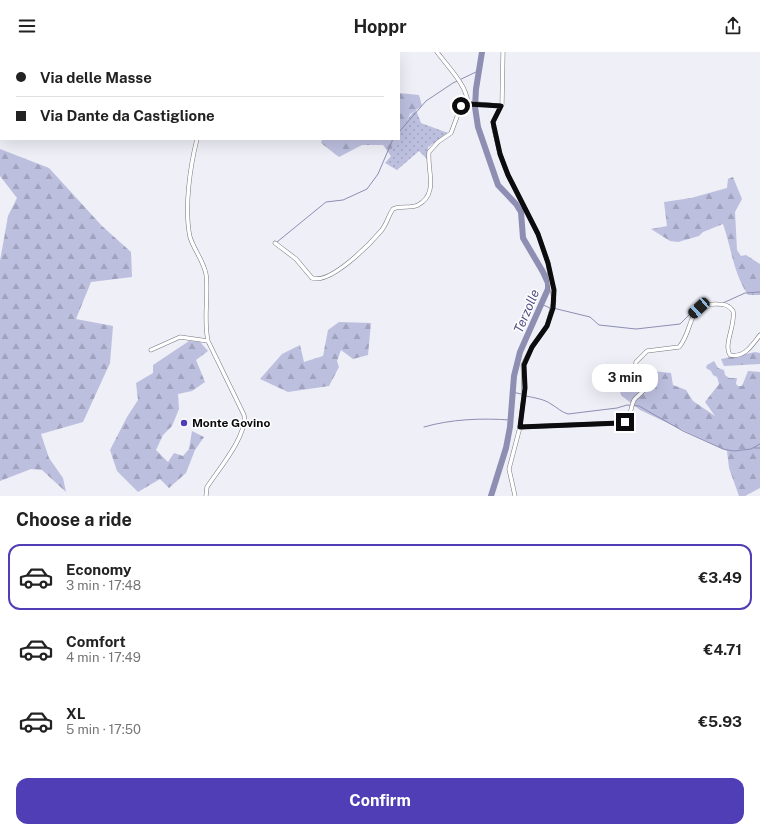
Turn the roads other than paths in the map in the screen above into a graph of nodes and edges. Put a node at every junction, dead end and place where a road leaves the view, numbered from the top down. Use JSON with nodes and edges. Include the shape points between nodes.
{"nodes":[{"id":1,"x":437,"y":52,"type":"edge"},
{"id":2,"x":503,"y":52,"type":"edge"},
{"id":3,"x":468,"y":104,"type":"junction"},
{"id":4,"x":501,"y":106,"type":"junction"},
{"id":5,"x":197,"y":140,"type":"edge"},
{"id":6,"x":275,"y":243,"type":"dead end"},
{"id":7,"x":760,"y":334,"type":"edge"},
{"id":8,"x":208,"y":341,"type":"junction"},
{"id":9,"x":151,"y":350,"type":"dead end"},
{"id":10,"x":520,"y":427,"type":"junction"},
{"id":11,"x":206,"y":496,"type":"edge"},
{"id":12,"x":515,"y":496,"type":"edge"}],
"edges":[{"from":1,"to":3,"type":"street","via":[[464,89]]},
{"from":2,"to":4,"type":"street"},
{"from":3,"to":4,"type":"street"},
{"from":3,"to":6,"type":"street","via":[[460,108],[451,133],[429,152],[431,182],[428,194],[418,205],[393,209],[373,241],[333,274],[320,279],[312,278],[296,259]]},
{"from":4,"to":10,"type":"street","via":[[493,122],[500,154],[538,234],[554,290],[550,318],[524,365]]},
{"from":5,"to":8,"type":"street","via":[[187,210],[190,236],[206,274]]},
{"from":7,"to":10,"type":"street","via":[[749,350],[742,354],[730,355],[727,346],[734,320],[733,311],[727,305],[703,305],[693,314],[685,337],[678,347],[647,352],[636,362],[635,371],[644,388],[634,401],[627,420],[620,423]]},
{"from":8,"to":9,"type":"street","via":[[180,337]]},
{"from":8,"to":11,"type":"street","via":[[246,422],[207,487]]},
{"from":10,"to":12,"type":"street","via":[[509,469]]}]}
